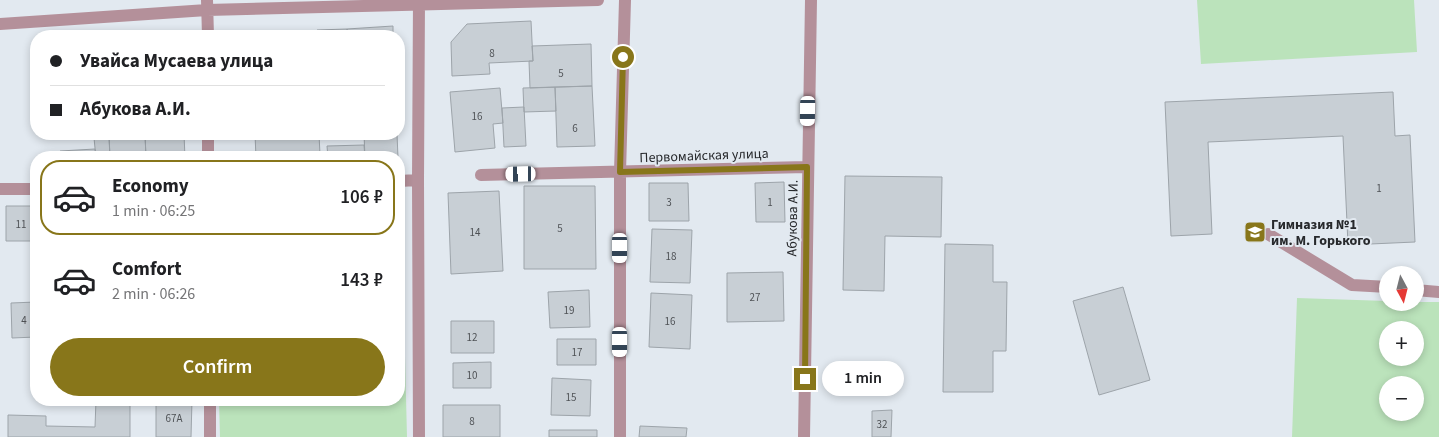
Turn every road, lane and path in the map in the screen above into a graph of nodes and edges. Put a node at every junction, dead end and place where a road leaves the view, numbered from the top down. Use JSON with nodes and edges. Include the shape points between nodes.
{"nodes":[{"id":1,"x":598,"y":0,"type":"edge"},
{"id":2,"x":625,"y":0,"type":"edge"},
{"id":3,"x":811,"y":0,"type":"edge"},
{"id":4,"x":419,"y":3,"type":"edge"},
{"id":5,"x":207,"y":5,"type":"edge"},
{"id":6,"x":0,"y":24,"type":"edge"},
{"id":7,"x":208,"y":30,"type":"edge"},
{"id":8,"x":807,"y":167,"type":"junction"},
{"id":9,"x":620,"y":172,"type":"junction"},
{"id":10,"x":481,"y":175,"type":"dead end"},
{"id":11,"x":405,"y":180,"type":"edge"},
{"id":12,"x":418,"y":180,"type":"junction"},
{"id":13,"x":0,"y":189,"type":"edge"},
{"id":14,"x":30,"y":189,"type":"edge"},
{"id":15,"x":1268,"y":234,"type":"dead end"},
{"id":16,"x":1379,"y":286,"type":"edge"},
{"id":17,"x":1424,"y":291,"type":"edge"},
{"id":18,"x":1439,"y":292,"type":"edge"},
{"id":19,"x":210,"y":406,"type":"edge"},
{"id":20,"x":210,"y":437,"type":"edge"},
{"id":21,"x":419,"y":437,"type":"edge"},
{"id":22,"x":620,"y":437,"type":"edge"},
{"id":23,"x":804,"y":437,"type":"edge"}],
"edges":[{"from":1,"to":4,"type":"street"},
{"from":2,"to":9,"type":"street"},
{"from":3,"to":8,"type":"street","name":"Абукова А.И."},
{"from":4,"to":5,"type":"street"},
{"from":4,"to":12,"type":"street"},
{"from":5,"to":6,"type":"street"},
{"from":5,"to":7,"type":"street"},
{"from":8,"to":9,"type":"street","name":"Первомайская улица"},
{"from":8,"to":23,"type":"street","name":"Абукова А.И."},
{"from":9,"to":10,"type":"street","name":"Первомайская улица"},
{"from":9,"to":22,"type":"street"},
{"from":11,"to":12,"type":"street"},
{"from":12,"to":21,"type":"street"},
{"from":13,"to":14,"type":"street"},
{"from":15,"to":16,"type":"street","via":[[1352,285]]},
{"from":17,"to":18,"type":"street"},
{"from":19,"to":20,"type":"street"}]}
